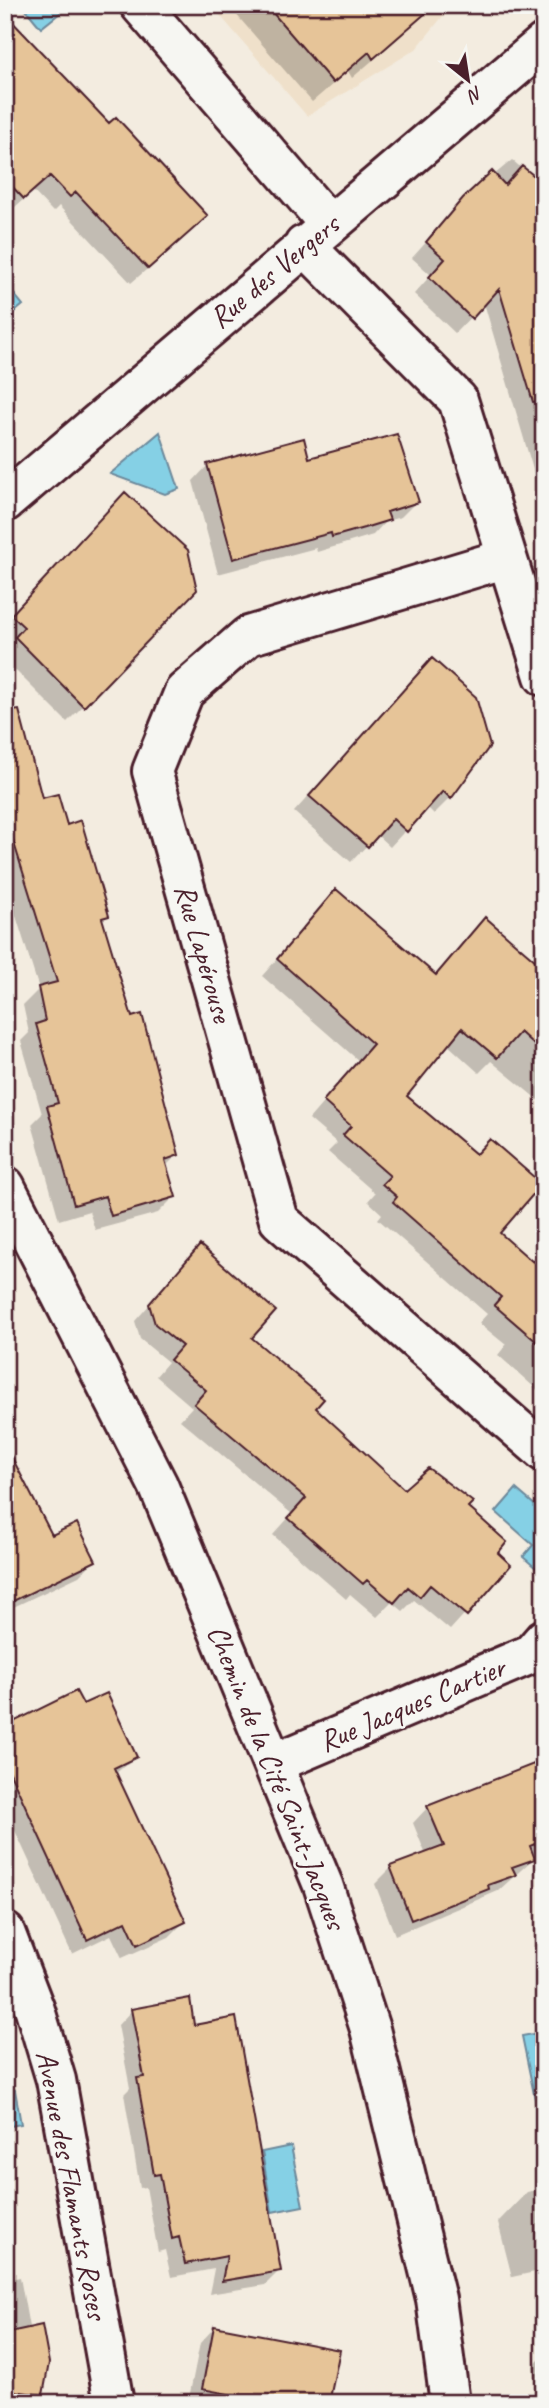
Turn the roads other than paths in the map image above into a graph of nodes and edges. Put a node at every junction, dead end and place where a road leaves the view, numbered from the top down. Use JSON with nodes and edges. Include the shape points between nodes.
{"nodes":[{"id":1,"x":140,"y":5,"type":"edge"},
{"id":2,"x":544,"y":43,"type":"edge"},
{"id":3,"x":316,"y":234,"type":"junction"},
{"id":4,"x":5,"y":502,"type":"edge"},
{"id":5,"x":507,"y":558,"type":"junction"},
{"id":6,"x":544,"y":676,"type":"edge"},
{"id":7,"x":5,"y":1186,"type":"edge"},
{"id":8,"x":544,"y":1452,"type":"edge"},
{"id":9,"x":544,"y":1639,"type":"edge"},
{"id":10,"x":275,"y":1763,"type":"junction"},
{"id":11,"x":5,"y":1932,"type":"edge"},
{"id":12,"x":114,"y":2403,"type":"edge"},
{"id":13,"x":450,"y":2403,"type":"edge"}],
"edges":[{"from":1,"to":3,"type":"street"},
{"from":2,"to":3,"type":"street","name":"Rue des Vergers"},
{"from":3,"to":4,"type":"street","name":"Rue des Vergers"},
{"from":3,"to":5,"type":"street","via":[[458,400]]},
{"from":5,"to":6,"type":"street"},
{"from":5,"to":8,"type":"street","name":"Rue Lapérouse","via":[[248,636],[184,692],[152,771],[279,1220]]},
{"from":7,"to":10,"type":"street","name":"Chemin de la Cité Saint-Jacques","via":[[158,1485]]},
{"from":9,"to":10,"type":"street","name":"Rue Jacques Cartier","via":[[531,1654]]},
{"from":10,"to":13,"type":"street","name":"Chemin de la Cité Saint-Jacques","via":[[323,1885],[370,2029],[436,2299]]},
{"from":11,"to":12,"type":"street","name":"Avenue des Flamants Roses","via":[[56,2080]]}]}
